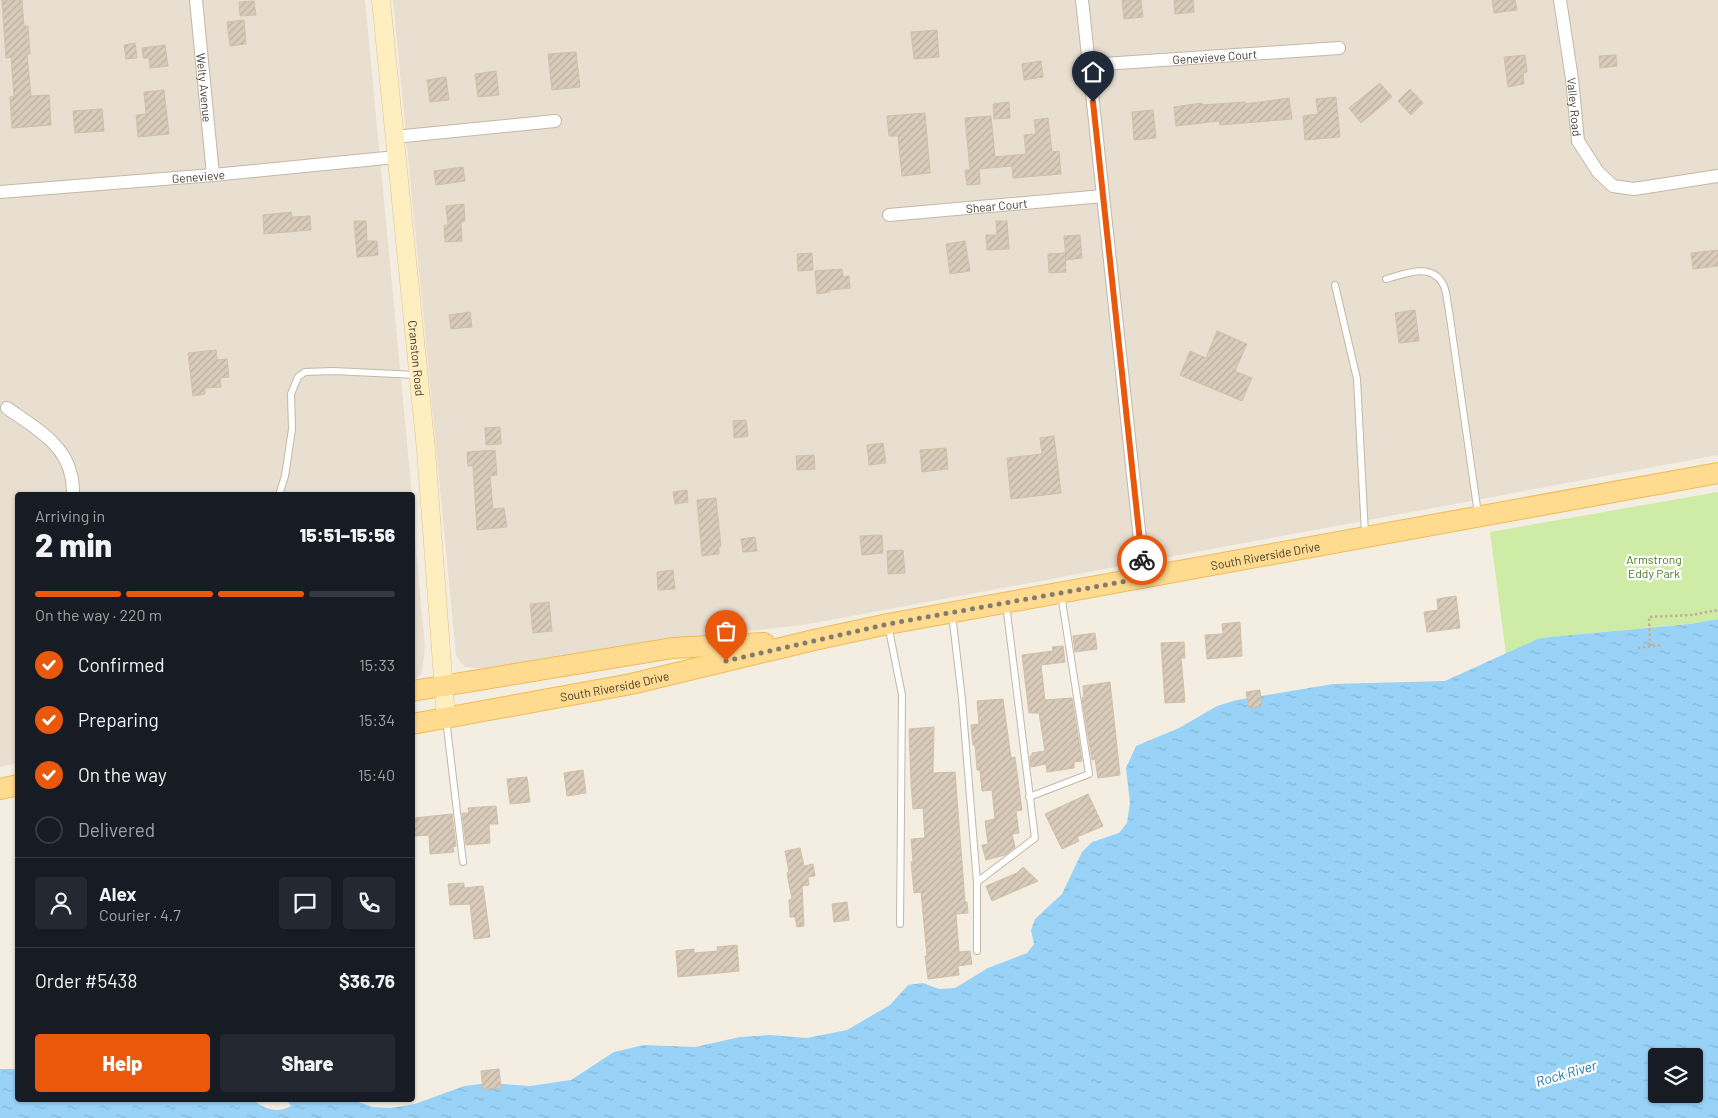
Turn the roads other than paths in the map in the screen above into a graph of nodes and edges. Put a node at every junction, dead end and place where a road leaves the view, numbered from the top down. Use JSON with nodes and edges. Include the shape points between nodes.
{"nodes":[{"id":1,"x":196,"y":0,"type":"edge"},
{"id":2,"x":381,"y":0,"type":"edge"},
{"id":3,"x":1082,"y":0,"type":"edge"},
{"id":4,"x":1560,"y":0,"type":"edge"},
{"id":5,"x":1340,"y":48,"type":"dead end"},
{"id":6,"x":1090,"y":65,"type":"junction"},
{"id":7,"x":555,"y":120,"type":"dead end"},
{"id":8,"x":394,"y":137,"type":"junction"},
{"id":9,"x":396,"y":157,"type":"junction"},
{"id":10,"x":213,"y":175,"type":"junction"},
{"id":11,"x":1718,"y":176,"type":"edge"},
{"id":12,"x":0,"y":192,"type":"edge"},
{"id":13,"x":1103,"y":196,"type":"junction"},
{"id":14,"x":889,"y":215,"type":"dead end"},
{"id":15,"x":1386,"y":279,"type":"dead end"},
{"id":16,"x":1336,"y":285,"type":"dead end"},
{"id":17,"x":418,"y":375,"type":"junction"},
{"id":18,"x":7,"y":408,"type":"dead end"},
{"id":19,"x":1718,"y":473,"type":"edge"},
{"id":20,"x":74,"y":492,"type":"edge"},
{"id":21,"x":280,"y":492,"type":"edge"},
{"id":22,"x":1479,"y":516,"type":"junction"},
{"id":23,"x":1365,"y":537,"type":"junction"},
{"id":24,"x":1144,"y":578,"type":"junction"},
{"id":25,"x":1061,"y":593,"type":"junction"},
{"id":26,"x":1006,"y":603,"type":"junction"},
{"id":27,"x":952,"y":612,"type":"junction"},
{"id":28,"x":888,"y":624,"type":"junction"},
{"id":29,"x":814,"y":640,"type":"junction"},
{"id":30,"x":444,"y":685,"type":"junction"},
{"id":31,"x":415,"y":690,"type":"edge"},
{"id":32,"x":446,"y":718,"type":"junction"},
{"id":33,"x":415,"y":723,"type":"edge"},
{"id":34,"x":15,"y":786,"type":"edge"},
{"id":35,"x":0,"y":789,"type":"edge"},
{"id":36,"x":1029,"y":797,"type":"junction"},
{"id":37,"x":463,"y":862,"type":"dead end"},
{"id":38,"x":977,"y":882,"type":"junction"},
{"id":39,"x":900,"y":924,"type":"dead end"},
{"id":40,"x":977,"y":951,"type":"dead end"}],
"edges":[{"from":1,"to":10,"type":"street","name":"Welty Avenue"},
{"from":2,"to":8,"type":"street","name":"Cranston Road"},
{"from":3,"to":6,"type":"street"},
{"from":4,"to":11,"type":"street","name":"Valley Road","via":[[1578,141],[1598,172],[1613,186],[1634,189]]},
{"from":5,"to":6,"type":"street","name":"Genevieve Court"},
{"from":6,"to":13,"type":"street"},
{"from":7,"to":8,"type":"street"},
{"from":8,"to":9,"type":"street","name":"Cranston Road"},
{"from":9,"to":10,"type":"street","name":"Genevieve"},
{"from":9,"to":17,"type":"street","name":"Cranston Road"},
{"from":10,"to":12,"type":"street","name":"Genevieve"},
{"from":13,"to":14,"type":"street","name":"Shear Court"},
{"from":13,"to":24,"type":"street"},
{"from":15,"to":22,"type":"lane","via":[[1418,271],[1433,273],[1443,285]]},
{"from":16,"to":23,"type":"lane","via":[[1357,379]]},
{"from":17,"to":21,"type":"lane","via":[[333,371],[305,372],[298,377],[291,394],[292,429]]},
{"from":17,"to":30,"type":"street","name":"Cranston Road"},
{"from":18,"to":20,"type":"street","via":[[62,452],[71,474]]},
{"from":19,"to":22,"type":"main road","name":"South Riverside Drive"},
{"from":22,"to":23,"type":"main road","name":"South Riverside Drive"},
{"from":23,"to":24,"type":"main road","name":"South Riverside Drive"},
{"from":24,"to":25,"type":"main road","name":"South Riverside Drive"},
{"from":25,"to":26,"type":"main road","name":"South Riverside Drive"},
{"from":25,"to":36,"type":"lane","via":[[1089,774]]},
{"from":26,"to":27,"type":"main road","name":"South Riverside Drive"},
{"from":26,"to":36,"type":"lane"},
{"from":27,"to":28,"type":"main road","name":"South Riverside Drive"},
{"from":27,"to":38,"type":"lane"},
{"from":28,"to":29,"type":"main road","name":"South Riverside Drive"},
{"from":28,"to":39,"type":"lane","via":[[902,695]]},
{"from":29,"to":30,"type":"main road","name":"South Riverside Drive","via":[[673,648]]},
{"from":29,"to":32,"type":"main road","name":"South Riverside Drive","via":[[631,684]]},
{"from":30,"to":31,"type":"main road","name":"South Riverside Drive"},
{"from":30,"to":32,"type":"street","name":"Cranston Road"},
{"from":32,"to":33,"type":"main road","name":"South Riverside Drive"},
{"from":32,"to":37,"type":"lane"},
{"from":34,"to":35,"type":"main road"},
{"from":36,"to":38,"type":"lane","via":[[1035,838]]},
{"from":38,"to":40,"type":"lane"}]}
